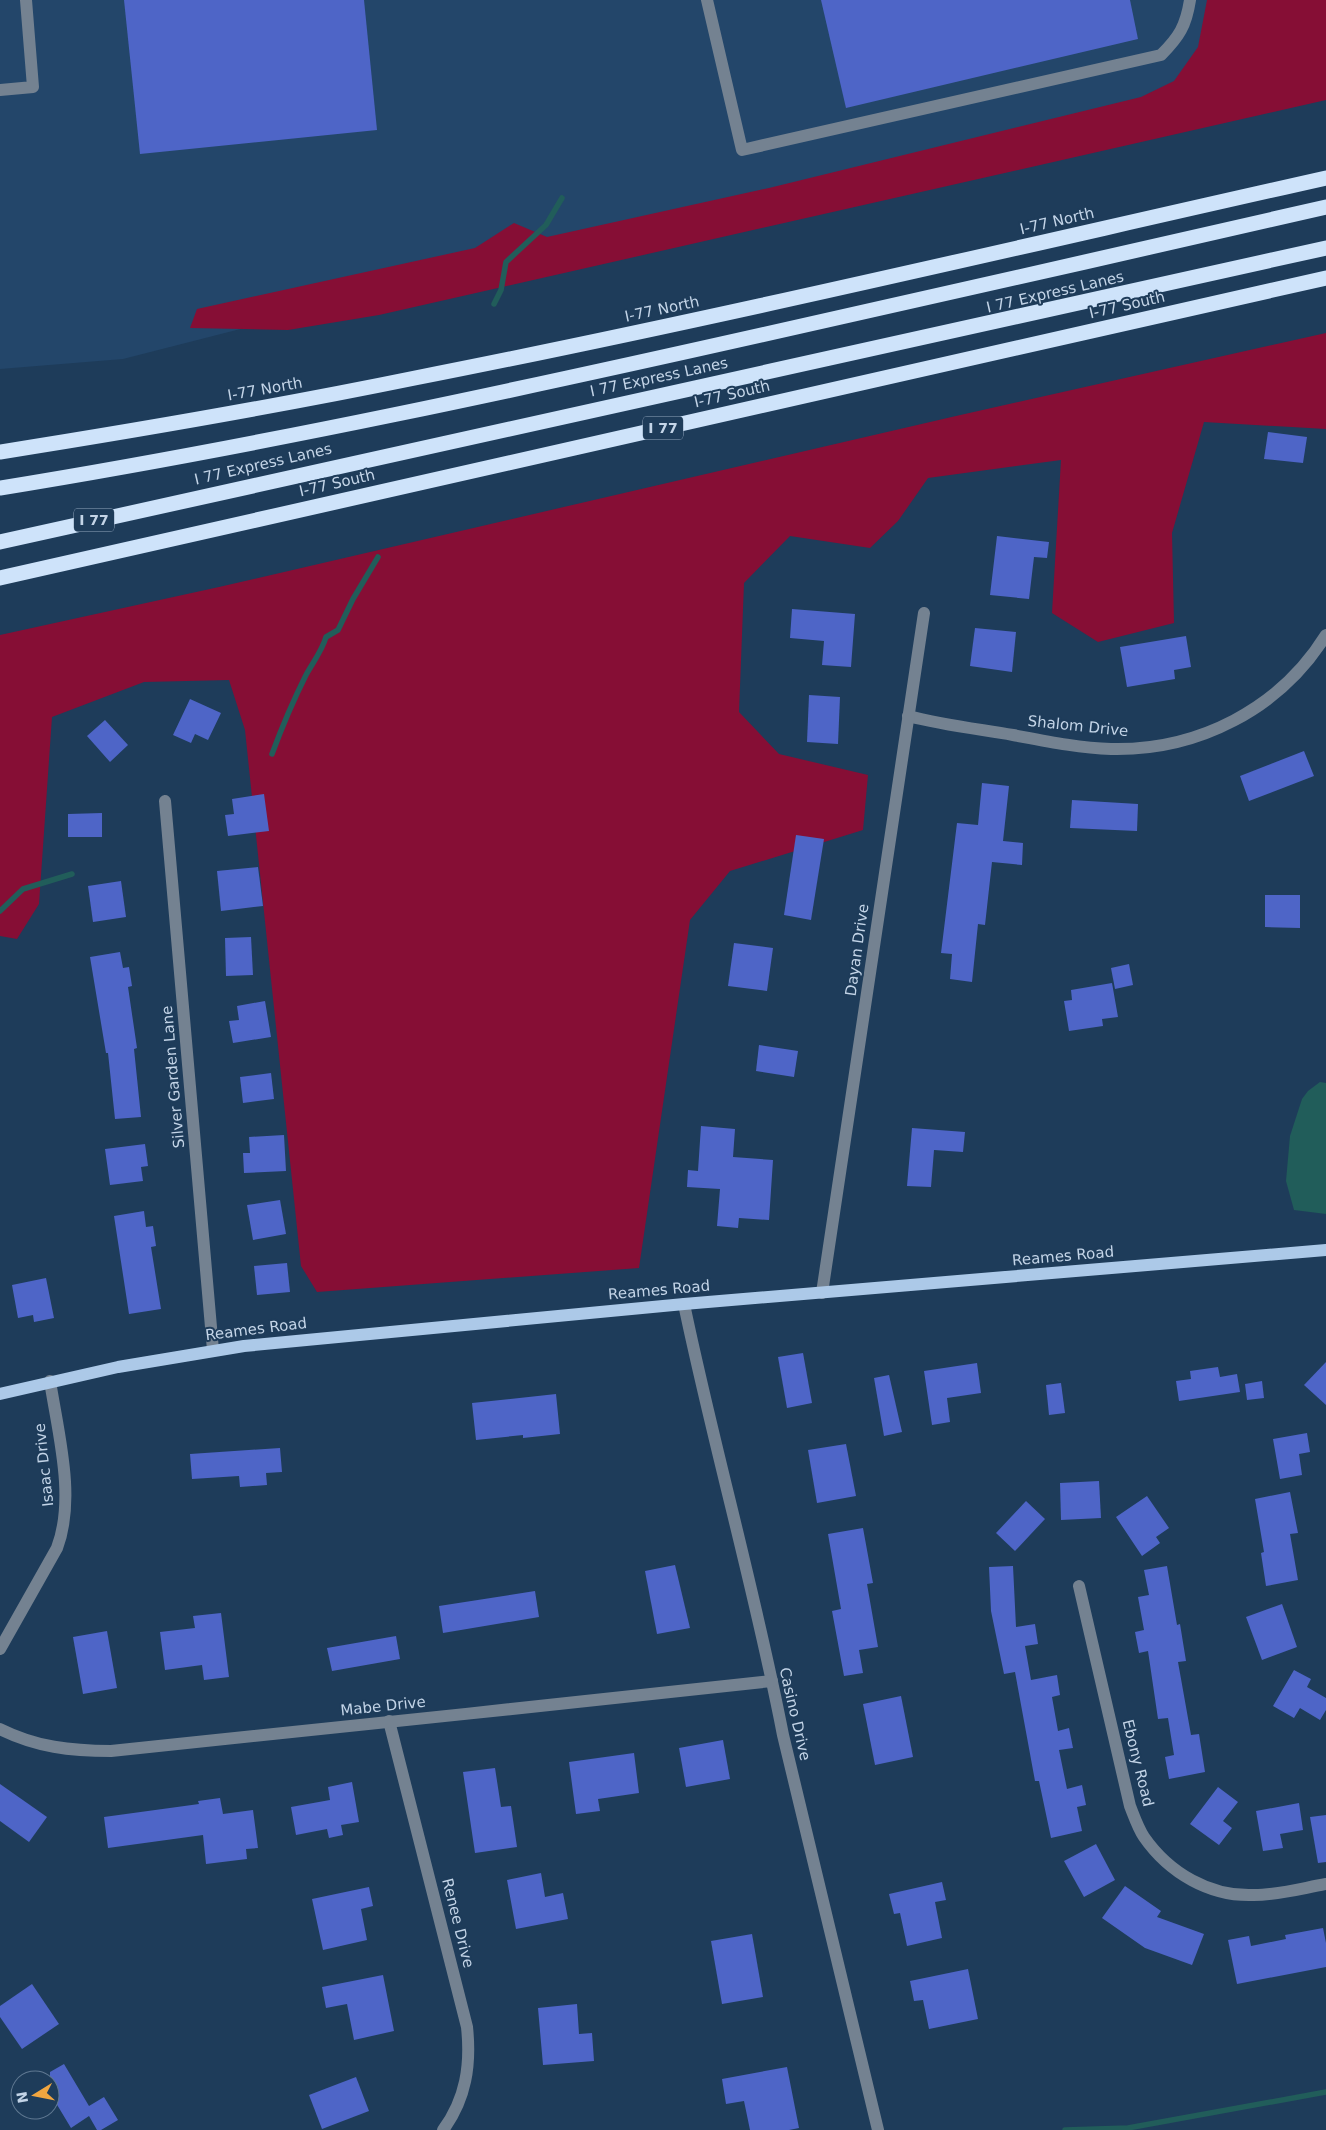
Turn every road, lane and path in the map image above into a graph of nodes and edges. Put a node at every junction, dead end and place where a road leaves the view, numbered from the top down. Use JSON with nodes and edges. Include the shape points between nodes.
{"nodes":[{"id":1,"x":26,"y":0,"type":"edge"},
{"id":2,"x":707,"y":0,"type":"edge"},
{"id":3,"x":1190,"y":0,"type":"edge"},
{"id":4,"x":0,"y":90,"type":"edge"},
{"id":5,"x":1326,"y":178,"type":"edge"},
{"id":6,"x":1326,"y":207,"type":"edge"},
{"id":7,"x":1326,"y":248,"type":"edge"},
{"id":8,"x":1326,"y":278,"type":"edge"},
{"id":9,"x":0,"y":452,"type":"edge"},
{"id":10,"x":0,"y":488,"type":"edge"},
{"id":11,"x":0,"y":542,"type":"edge"},
{"id":12,"x":0,"y":578,"type":"edge"},
{"id":13,"x":924,"y":612,"type":"dead end"},
{"id":14,"x":1326,"y":635,"type":"edge"},
{"id":15,"x":908,"y":716,"type":"junction"},
{"id":16,"x":165,"y":801,"type":"dead end"},
{"id":17,"x":1326,"y":1250,"type":"edge"},
{"id":18,"x":822,"y":1293,"type":"junction"},
{"id":19,"x":684,"y":1304,"type":"junction"},
{"id":20,"x":214,"y":1350,"type":"junction"},
{"id":21,"x":50,"y":1381,"type":"junction"},
{"id":22,"x":0,"y":1394,"type":"edge"},
{"id":23,"x":1079,"y":1586,"type":"dead end"},
{"id":24,"x":0,"y":1650,"type":"edge"},
{"id":25,"x":772,"y":1681,"type":"junction"},
{"id":26,"x":389,"y":1721,"type":"junction"},
{"id":27,"x":0,"y":1730,"type":"edge"},
{"id":28,"x":1326,"y":1884,"type":"edge"},
{"id":29,"x":443,"y":2130,"type":"edge"},
{"id":30,"x":878,"y":2130,"type":"edge"}],
"edges":[{"from":1,"to":4,"type":"street","via":[[33,87]]},
{"from":2,"to":3,"type":"street","via":[[742,150],[1161,55],[1177,39]]},
{"from":5,"to":9,"type":"highway","name":"I-77 North","via":[[575,346],[260,407]]},
{"from":6,"to":10,"type":"highway","name":"I 77 Express Lanes","via":[[583,376],[170,460]]},
{"from":7,"to":11,"type":"highway","name":"I 77 Express Lanes","number":"I 77"},
{"from":8,"to":12,"type":"highway","name":"I-77 South","number":"I 77"},
{"from":13,"to":15,"type":"street","name":"Dayan Drive"},
{"from":14,"to":15,"type":"street","name":"Shalom Drive","via":[[1295,676],[1270,698],[1239,719],[1181,742],[1148,748],[1110,749]]},
{"from":15,"to":18,"type":"street","name":"Dayan Drive"},
{"from":16,"to":20,"type":"street","name":"Silver Garden Lane"},
{"from":17,"to":18,"type":"main road","name":"Reames Road"},
{"from":18,"to":19,"type":"main road","name":"Reames Road"},
{"from":19,"to":20,"type":"main road","name":"Reames Road"},
{"from":19,"to":25,"type":"street","name":"Casino Drive"},
{"from":20,"to":21,"type":"main road","name":"Reames Road"},
{"from":21,"to":22,"type":"main road","name":"Reames Road"},
{"from":21,"to":24,"type":"street","name":"Isaac Drive","via":[[64,1474],[66,1504],[62,1535]]},
{"from":23,"to":28,"type":"street","name":"Ebony Road","via":[[1130,1806],[1144,1837],[1180,1874],[1227,1893],[1254,1895]]},
{"from":25,"to":26,"type":"street","name":"Mabe Drive"},
{"from":25,"to":30,"type":"street","name":"Casino Drive","via":[[782,1735]]},
{"from":26,"to":27,"type":"street","name":"Mabe Drive","via":[[111,1751],[75,1751],[42,1745]]},
{"from":26,"to":29,"type":"street","name":"Renee Drive","via":[[467,2027],[468,2073],[461,2098]]}]}
